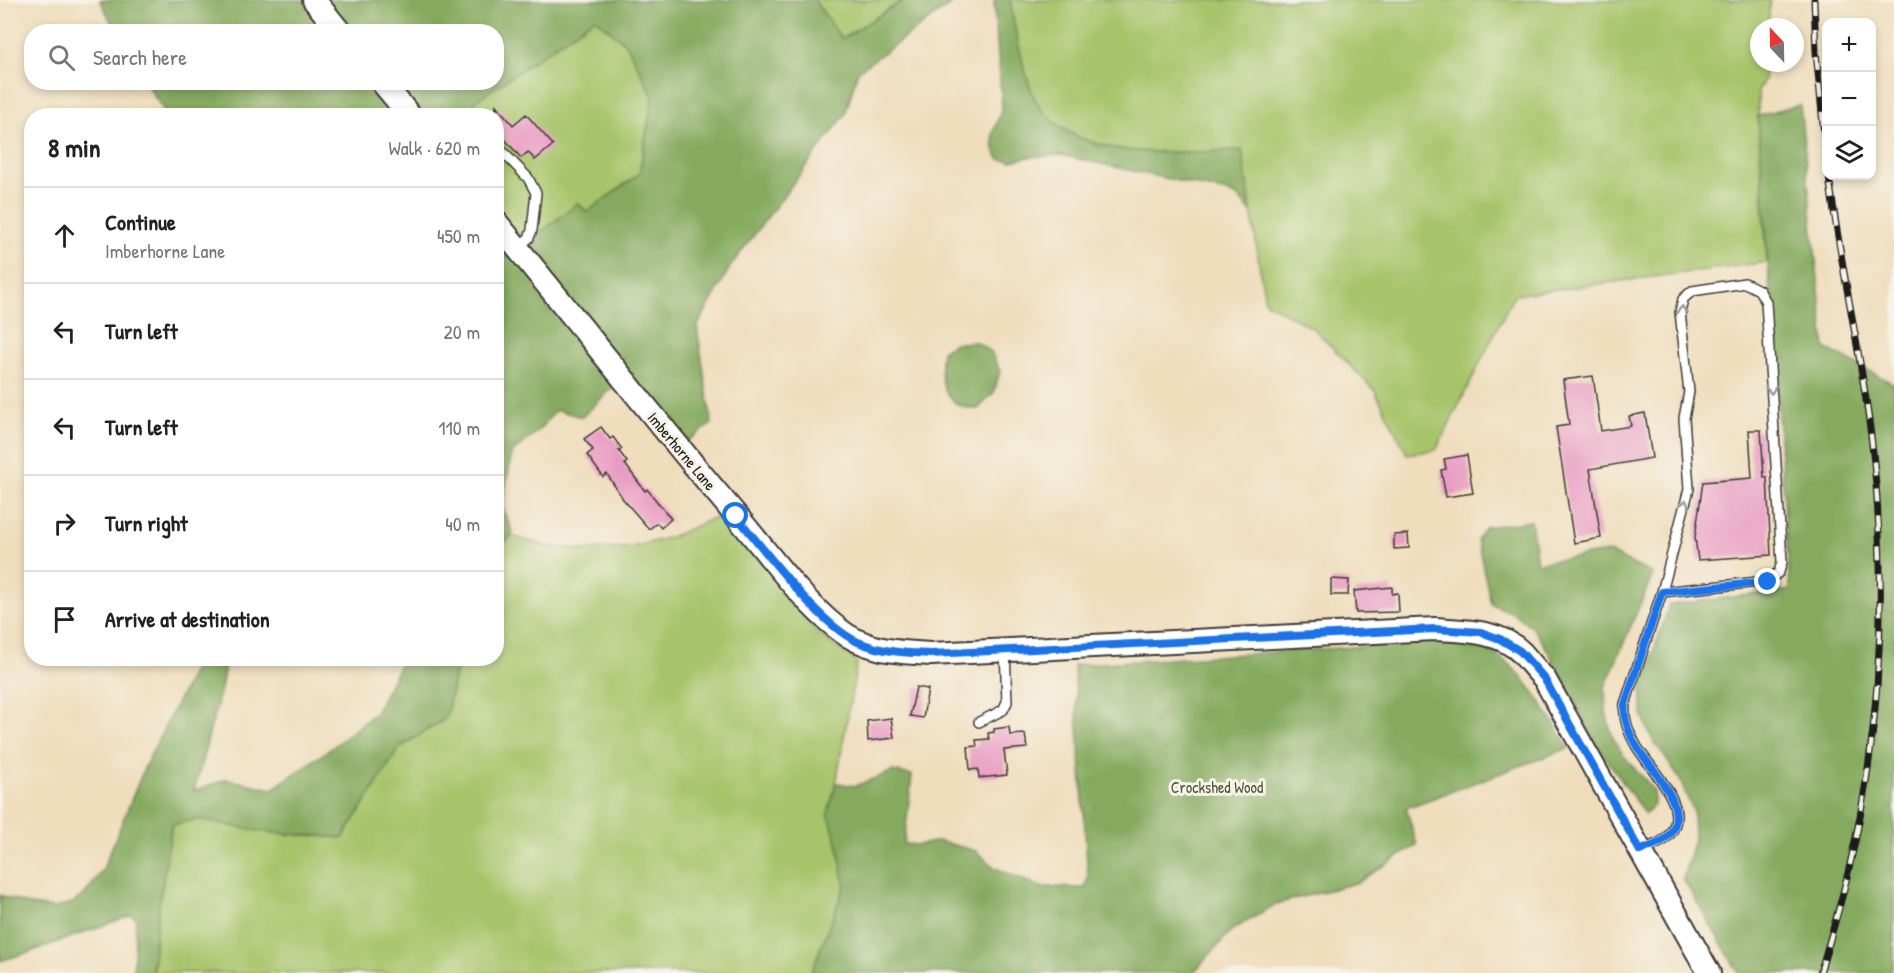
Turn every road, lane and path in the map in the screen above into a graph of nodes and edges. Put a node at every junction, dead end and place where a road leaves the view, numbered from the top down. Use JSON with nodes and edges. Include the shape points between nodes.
{"nodes":[{"id":1,"x":314,"y":0,"type":"edge"},
{"id":2,"x":334,"y":24,"type":"edge"},
{"id":3,"x":389,"y":90,"type":"edge"},
{"id":4,"x":403,"y":108,"type":"edge"},
{"id":5,"x":504,"y":153,"type":"edge"},
{"id":6,"x":504,"y":231,"type":"edge"},
{"id":7,"x":518,"y":248,"type":"junction"},
{"id":8,"x":1662,"y":592,"type":"junction"},
{"id":9,"x":1005,"y":650,"type":"junction"},
{"id":10,"x":979,"y":722,"type":"dead end"},
{"id":11,"x":1640,"y":851,"type":"junction"},
{"id":12,"x":1709,"y":973,"type":"edge"}],
"edges":[{"from":1,"to":2,"type":"street"},
{"from":3,"to":4,"type":"street"},
{"from":5,"to":7,"type":"lane","via":[[528,178],[536,193],[532,230]]},
{"from":6,"to":7,"type":"street","name":"Imberhorne Lane"},
{"from":7,"to":9,"type":"street","name":"Imberhorne Lane","via":[[658,424],[800,591],[837,628],[858,642],[890,652]]},
{"from":8,"to":8,"type":"lane","one_way":true,"via":[[1689,489],[1684,418],[1689,392],[1680,312],[1683,299],[1692,291],[1745,284],[1759,290],[1766,302],[1782,562],[1779,572],[1768,582]]},
{"from":8,"to":11,"type":"lane","via":[[1624,716],[1637,748],[1674,803],[1676,823],[1666,839]]},
{"from":9,"to":10,"type":"lane","via":[[1007,702],[1003,710]]},
{"from":9,"to":11,"type":"street","name":"Imberhorne Lane","via":[[1435,629],[1481,632],[1520,651],[1544,678]]},
{"from":11,"to":12,"type":"street","name":"Imberhorne Lane"}]}
